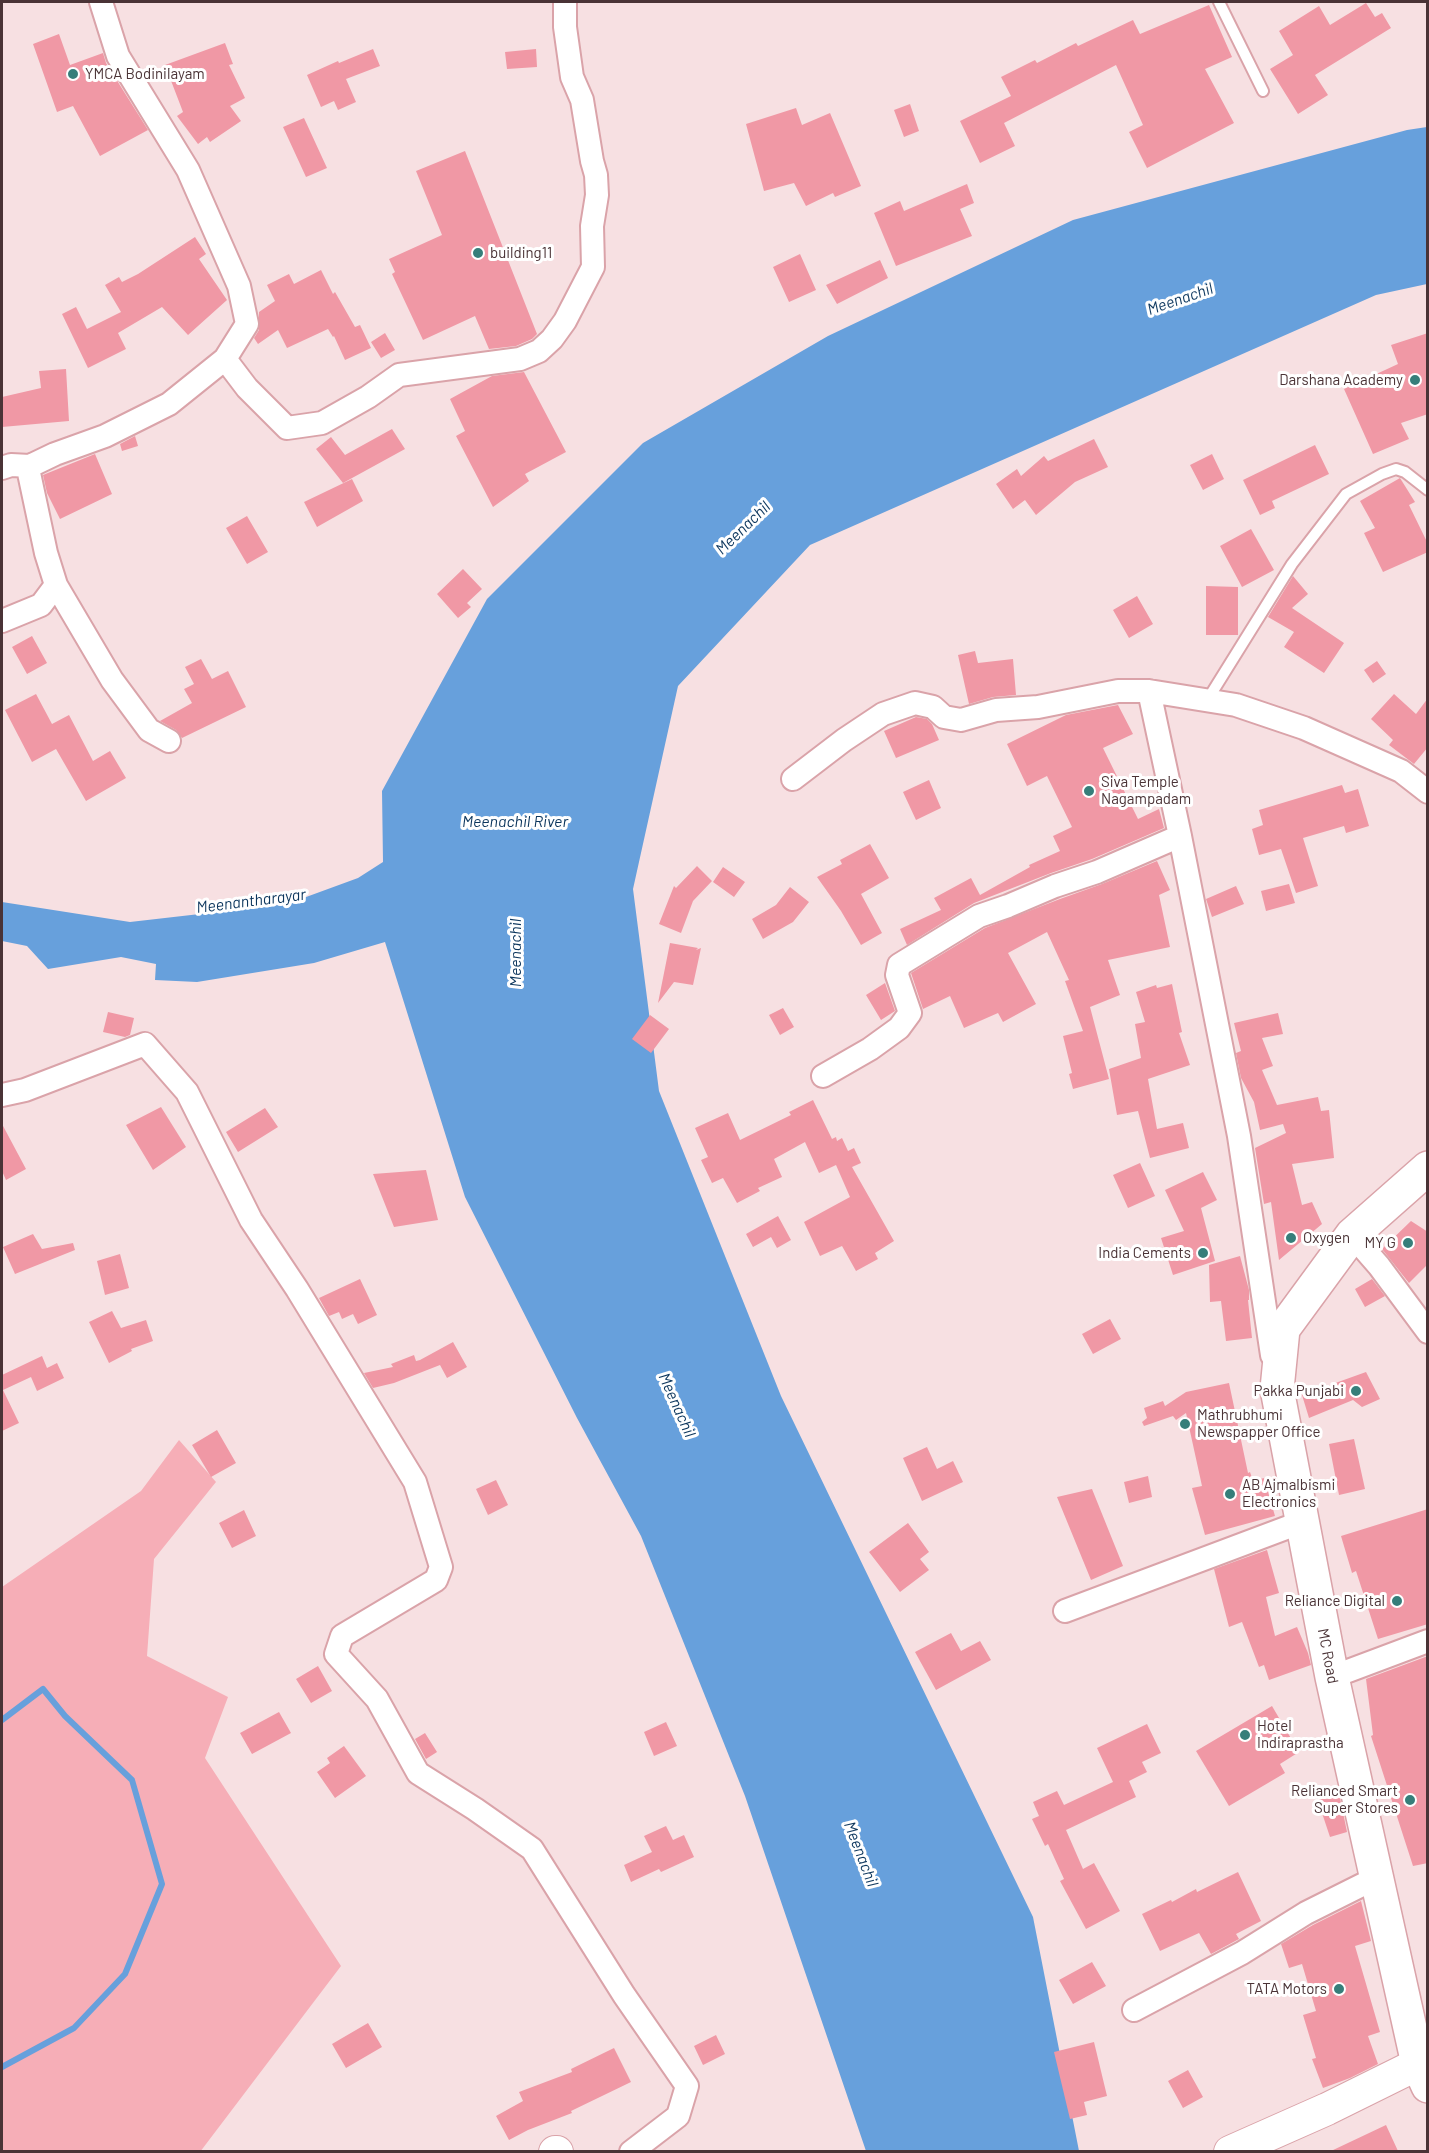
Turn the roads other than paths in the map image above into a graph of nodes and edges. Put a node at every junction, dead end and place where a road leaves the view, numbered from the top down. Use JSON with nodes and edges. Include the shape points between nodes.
{"nodes":[{"id":1,"x":101,"y":2,"type":"edge"},
{"id":2,"x":565,"y":2,"type":"edge"},
{"id":3,"x":1219,"y":2,"type":"edge"},
{"id":4,"x":1263,"y":91,"type":"dead end"},
{"id":5,"x":225,"y":359,"type":"junction"},
{"id":6,"x":30,"y":466,"type":"junction"},
{"id":7,"x":2,"y":468,"type":"edge"},
{"id":8,"x":1428,"y":490,"type":"edge"},
{"id":9,"x":56,"y":585,"type":"junction"},
{"id":10,"x":2,"y":621,"type":"edge"},
{"id":11,"x":1149,"y":691,"type":"junction"},
{"id":12,"x":1208,"y":699,"type":"junction"},
{"id":13,"x":169,"y":741,"type":"dead end"},
{"id":14,"x":793,"y":779,"type":"dead end"},
{"id":15,"x":1428,"y":792,"type":"edge"},
{"id":16,"x":1180,"y":836,"type":"junction"},
{"id":17,"x":824,"y":1076,"type":"dead end"},
{"id":18,"x":2,"y":1095,"type":"edge"},
{"id":19,"x":1428,"y":1168,"type":"edge"},
{"id":20,"x":1352,"y":1235,"type":"junction"},
{"id":21,"x":1428,"y":1332,"type":"edge"},
{"id":22,"x":1277,"y":1389,"type":"junction"},
{"id":23,"x":1302,"y":1522,"type":"junction"},
{"id":24,"x":1065,"y":1611,"type":"dead end"},
{"id":25,"x":1428,"y":1641,"type":"edge"},
{"id":26,"x":1332,"y":1677,"type":"junction"},
{"id":27,"x":1376,"y":1878,"type":"junction"},
{"id":28,"x":1134,"y":2010,"type":"dead end"},
{"id":29,"x":1423,"y":2075,"type":"edge"},
{"id":30,"x":631,"y":2151,"type":"edge"},
{"id":31,"x":1230,"y":2151,"type":"edge"}],
"edges":[{"from":1,"to":5,"type":"street","via":[[118,56],[188,170],[238,286],[247,324]]},
{"from":2,"to":5,"type":"street","via":[[572,77],[582,100],[597,195],[592,225],[593,267],[552,339],[539,351],[520,359],[399,375],[322,423],[287,428],[247,388]]},
{"from":3,"to":4,"type":"lane"},
{"from":5,"to":6,"type":"street","via":[[169,404],[105,436]]},
{"from":6,"to":7,"type":"street"},
{"from":6,"to":9,"type":"street"},
{"from":8,"to":12,"type":"lane","via":[[1396,469],[1346,494],[1292,564]]},
{"from":9,"to":10,"type":"street","via":[[41,605]]},
{"from":9,"to":13,"type":"street","via":[[112,680],[149,730]]},
{"from":11,"to":12,"type":"street"},
{"from":11,"to":14,"type":"street","via":[[1119,691],[1038,707],[996,710],[962,720],[944,717],[933,707],[915,703],[883,714]]},
{"from":11,"to":16,"type":"street"},
{"from":12,"to":15,"type":"street","via":[[1304,728],[1401,771]]},
{"from":16,"to":17,"type":"street","via":[[979,916],[899,965],[897,975],[910,1013],[899,1028]]},
{"from":16,"to":22,"type":"street","via":[[1239,1136]]},
{"from":18,"to":30,"type":"street","via":[[145,1044],[187,1092],[251,1220],[415,1482],[441,1567],[436,1581],[342,1636],[336,1654],[377,1699],[418,1773],[532,1849],[687,2086],[678,2116]]},
{"from":19,"to":20,"type":"main road","name":"MC Road"},
{"from":20,"to":21,"type":"street"},
{"from":20,"to":22,"type":"main road","name":"MC Road","via":[[1283,1329]]},
{"from":22,"to":23,"type":"main road","name":"MC Road"},
{"from":23,"to":24,"type":"street"},
{"from":23,"to":26,"type":"main road","name":"MC Road"},
{"from":25,"to":26,"type":"street"},
{"from":26,"to":27,"type":"main road","name":"MC Road"},
{"from":27,"to":28,"type":"street"},
{"from":27,"to":29,"type":"main road","name":"MC Road"},
{"from":29,"to":31,"type":"main road","via":[[1328,2109]]}]}
